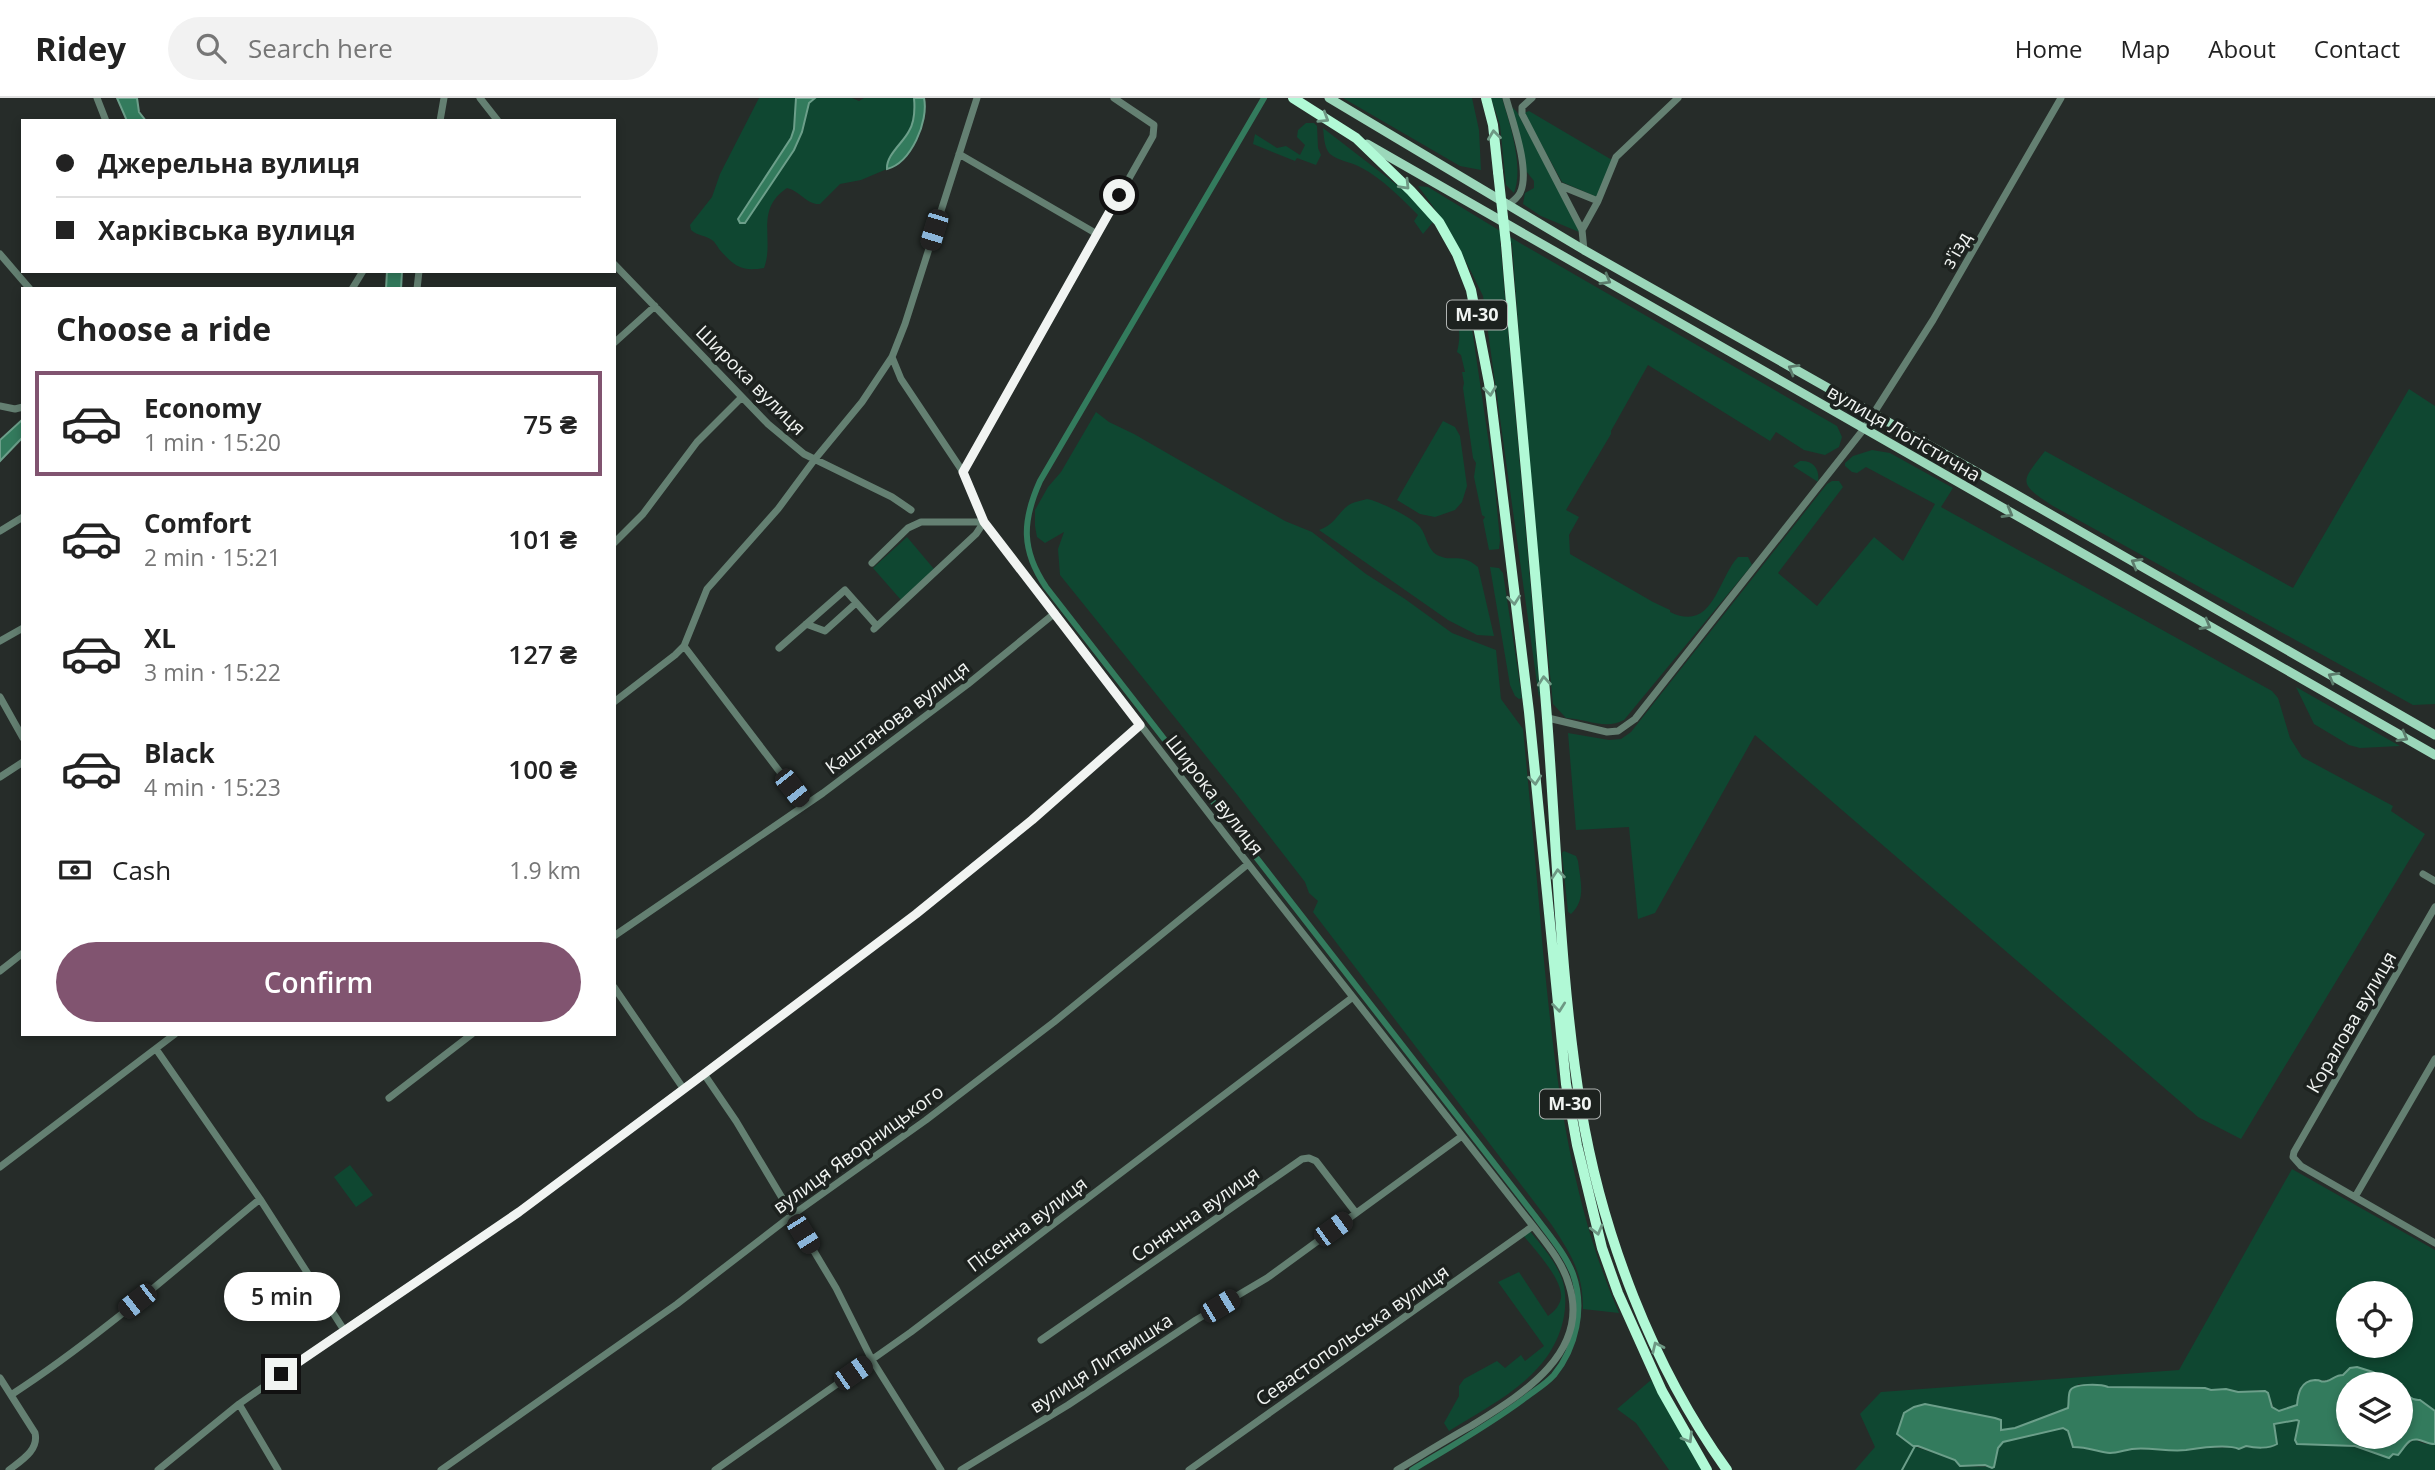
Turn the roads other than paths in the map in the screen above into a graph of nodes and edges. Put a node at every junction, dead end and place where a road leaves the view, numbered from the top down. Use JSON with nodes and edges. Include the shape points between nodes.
{"nodes":[{"id":1,"x":97,"y":98,"type":"edge"},
{"id":2,"x":444,"y":98,"type":"edge"},
{"id":3,"x":480,"y":98,"type":"edge"},
{"id":4,"x":977,"y":98,"type":"edge"},
{"id":5,"x":1114,"y":98,"type":"edge"},
{"id":6,"x":1293,"y":98,"type":"edge"},
{"id":7,"x":1329,"y":98,"type":"edge"},
{"id":8,"x":1486,"y":98,"type":"edge"},
{"id":9,"x":1506,"y":98,"type":"edge"},
{"id":10,"x":1532,"y":98,"type":"edge"},
{"id":11,"x":1678,"y":98,"type":"edge"},
{"id":12,"x":2062,"y":98,"type":"edge"},
{"id":13,"x":105,"y":119,"type":"edge"},
{"id":14,"x":440,"y":119,"type":"edge"},
{"id":15,"x":496,"y":119,"type":"edge"},
{"id":16,"x":1356,"y":138,"type":"junction"},
{"id":17,"x":959,"y":154,"type":"junction"},
{"id":18,"x":1561,"y":186,"type":"junction"},
{"id":19,"x":1598,"y":201,"type":"junction"},
{"id":20,"x":1508,"y":205,"type":"junction"},
{"id":21,"x":1582,"y":230,"type":"junction"},
{"id":22,"x":1097,"y":234,"type":"junction"},
{"id":23,"x":1584,"y":250,"type":"junction"},
{"id":24,"x":0,"y":254,"type":"edge"},
{"id":25,"x":616,"y":266,"type":"edge"},
{"id":26,"x":28,"y":287,"type":"edge"},
{"id":27,"x":655,"y":306,"type":"junction"},
{"id":28,"x":616,"y":341,"type":"edge"},
{"id":29,"x":892,"y":357,"type":"junction"},
{"id":30,"x":742,"y":397,"type":"junction"},
{"id":31,"x":0,"y":406,"type":"edge"},
{"id":32,"x":21,"y":408,"type":"edge"},
{"id":33,"x":1873,"y":414,"type":"junction"},
{"id":34,"x":1863,"y":430,"type":"junction"},
{"id":35,"x":815,"y":459,"type":"junction"},
{"id":36,"x":963,"y":472,"type":"junction"},
{"id":37,"x":911,"y":510,"type":"dead end"},
{"id":38,"x":21,"y":518,"type":"edge"},
{"id":39,"x":984,"y":522,"type":"junction"},
{"id":40,"x":0,"y":531,"type":"edge"},
{"id":41,"x":616,"y":541,"type":"edge"},
{"id":42,"x":872,"y":563,"type":"dead end"},
{"id":43,"x":856,"y":603,"type":"junction"},
{"id":44,"x":1055,"y":613,"type":"junction"},
{"id":45,"x":807,"y":624,"type":"junction"},
{"id":46,"x":21,"y":629,"type":"edge"},
{"id":47,"x":0,"y":641,"type":"edge"},
{"id":48,"x":684,"y":646,"type":"junction"},
{"id":49,"x":779,"y":648,"type":"dead end"},
{"id":50,"x":0,"y":697,"type":"edge"},
{"id":51,"x":616,"y":700,"type":"edge"},
{"id":52,"x":1529,"y":712,"type":"junction"},
{"id":53,"x":1548,"y":718,"type":"junction"},
{"id":54,"x":1140,"y":725,"type":"junction"},
{"id":55,"x":21,"y":734,"type":"edge"},
{"id":56,"x":2435,"y":735,"type":"edge"},
{"id":57,"x":2435,"y":755,"type":"edge"},
{"id":58,"x":21,"y":763,"type":"edge"},
{"id":59,"x":0,"y":776,"type":"edge"},
{"id":60,"x":805,"y":804,"type":"junction"},
{"id":61,"x":1248,"y":863,"type":"junction"},
{"id":62,"x":2423,"y":874,"type":"dead end"},
{"id":63,"x":2435,"y":881,"type":"edge"},
{"id":64,"x":2435,"y":907,"type":"edge"},
{"id":65,"x":616,"y":935,"type":"edge"},
{"id":66,"x":21,"y":955,"type":"edge"},
{"id":67,"x":0,"y":971,"type":"edge"},
{"id":68,"x":616,"y":990,"type":"edge"},
{"id":69,"x":1353,"y":997,"type":"junction"},
{"id":70,"x":172,"y":1036,"type":"edge"},
{"id":71,"x":469,"y":1036,"type":"edge"},
{"id":72,"x":156,"y":1049,"type":"junction"},
{"id":73,"x":2435,"y":1059,"type":"edge"},
{"id":74,"x":704,"y":1074,"type":"junction"},
{"id":75,"x":683,"y":1088,"type":"junction"},
{"id":76,"x":389,"y":1098,"type":"dead end"},
{"id":77,"x":1462,"y":1136,"type":"junction"},
{"id":78,"x":0,"y":1167,"type":"edge"},
{"id":79,"x":2355,"y":1197,"type":"junction"},
{"id":80,"x":260,"y":1199,"type":"junction"},
{"id":81,"x":1356,"y":1213,"type":"junction"},
{"id":82,"x":792,"y":1216,"type":"junction"},
{"id":83,"x":1533,"y":1226,"type":"junction"},
{"id":84,"x":2435,"y":1243,"type":"edge"},
{"id":85,"x":344,"y":1330,"type":"junction"},
{"id":86,"x":1041,"y":1340,"type":"dead end"},
{"id":87,"x":872,"y":1360,"type":"junction"},
{"id":88,"x":0,"y":1378,"type":"edge"},
{"id":89,"x":11,"y":1395,"type":"junction"},
{"id":90,"x":239,"y":1404,"type":"junction"},
{"id":91,"x":9,"y":1470,"type":"edge"},
{"id":92,"x":158,"y":1470,"type":"edge"},
{"id":93,"x":278,"y":1470,"type":"edge"},
{"id":94,"x":441,"y":1470,"type":"edge"},
{"id":95,"x":715,"y":1470,"type":"edge"},
{"id":96,"x":941,"y":1470,"type":"edge"},
{"id":97,"x":961,"y":1470,"type":"edge"},
{"id":98,"x":1189,"y":1470,"type":"edge"},
{"id":99,"x":1397,"y":1470,"type":"edge"},
{"id":100,"x":1707,"y":1470,"type":"edge"},
{"id":101,"x":1727,"y":1470,"type":"edge"}],
"edges":[{"from":1,"to":13,"type":"street"},
{"from":2,"to":14,"type":"street"},
{"from":3,"to":15,"type":"street"},
{"from":4,"to":17,"type":"street"},
{"from":5,"to":22,"type":"street","via":[[1154,125],[1153,136]]},
{"from":6,"to":16,"type":"highway","number":"М-30","one_way":true},
{"from":7,"to":20,"type":"main road"},
{"from":53,"to":8,"type":"highway","number":"М-30","one_way":true,"bridge":true,"via":[[1506,244]]},
{"from":9,"to":20,"type":"street","via":[[1523,176],[1520,193]]},
{"from":10,"to":18,"type":"street","via":[[1522,107],[1522,114]]},
{"from":11,"to":19,"type":"street","via":[[1616,158]]},
{"from":12,"to":33,"type":"street","name":"з'їзд"},
{"from":16,"to":34,"type":"main road","name":"вулиця Логістична","one_way":true},
{"from":16,"to":52,"type":"highway","number":"М-30","one_way":true,"via":[[1439,222],[1471,290],[1489,383]]},
{"from":17,"to":22,"type":"street"},
{"from":17,"to":29,"type":"street"},
{"from":18,"to":19,"type":"street"},
{"from":18,"to":21,"type":"street"},
{"from":19,"to":21,"type":"street"},
{"from":20,"to":23,"type":"main road"},
{"from":21,"to":23,"type":"street"},
{"from":22,"to":36,"type":"street"},
{"from":33,"to":23,"type":"main road","one_way":true},
{"from":24,"to":26,"type":"street"},
{"from":25,"to":27,"type":"street","name":"Широка вулиця"},
{"from":27,"to":28,"type":"street"},
{"from":27,"to":30,"type":"street","name":"Широка вулиця"},
{"from":29,"to":35,"type":"street","name":"Широка вулиця"},
{"from":29,"to":36,"type":"street","name":"Широка вулиця","via":[[901,379]]},
{"from":30,"to":35,"type":"street","name":"Широка вулиця","via":[[768,424]]},
{"from":30,"to":41,"type":"street","via":[[697,442],[643,514]]},
{"from":31,"to":32,"type":"street"},
{"from":33,"to":34,"type":"street","name":"з'їзд"},
{"from":56,"to":33,"type":"main road","one_way":true},
{"from":34,"to":53,"type":"street","name":"з'їзд","via":[[1628,724],[1607,732]]},
{"from":34,"to":57,"type":"main road","name":"вулиця Логістична","one_way":true},
{"from":35,"to":37,"type":"street"},
{"from":35,"to":48,"type":"street","via":[[707,589]]},
{"from":36,"to":39,"type":"street","name":"Широка вулиця"},
{"from":38,"to":40,"type":"street"},
{"from":39,"to":42,"type":"street","via":[[921,522],[908,528]]},
{"from":39,"to":43,"type":"street","via":[[875,627]]},
{"from":39,"to":44,"type":"street","name":"Широка вулиця"},
{"from":43,"to":45,"type":"street","via":[[825,631]]},
{"from":43,"to":45,"type":"street","via":[[845,590]]},
{"from":44,"to":54,"type":"street","name":"Широка вулиця"},
{"from":44,"to":60,"type":"street","name":"Каштанова вулиця","via":[[968,684]]},
{"from":45,"to":49,"type":"street"},
{"from":46,"to":47,"type":"street"},
{"from":48,"to":51,"type":"street"},
{"from":48,"to":60,"type":"street"},
{"from":50,"to":55,"type":"street"},
{"from":52,"to":53,"type":"highway"},
{"from":52,"to":100,"type":"highway","number":"М-30","one_way":true,"via":[[1566,1084],[1590,1203],[1632,1326]]},
{"from":101,"to":53,"type":"highway","number":"М-30","one_way":true,"via":[[1693,1419],[1648,1327],[1618,1254],[1595,1174],[1574,1061]]},
{"from":54,"to":61,"type":"street","name":"Широка вулиця"},
{"from":54,"to":74,"type":"street","via":[[916,914]]},
{"from":58,"to":59,"type":"street"},
{"from":60,"to":65,"type":"street","name":"Каштанова вулиця"},
{"from":61,"to":69,"type":"street","name":"Широка вулиця"},
{"from":61,"to":82,"type":"street","name":"вулиця Яворницького","via":[[1054,1022]]},
{"from":62,"to":63,"type":"street"},
{"from":64,"to":79,"type":"street","name":"Коралова вулиця","via":[[2294,1152],[2295,1162]]},
{"from":66,"to":67,"type":"street"},
{"from":68,"to":75,"type":"street"},
{"from":69,"to":77,"type":"street","name":"Широка вулиця"},
{"from":69,"to":87,"type":"street","name":"Пісенна вулиця"},
{"from":70,"to":72,"type":"street"},
{"from":71,"to":76,"type":"street"},
{"from":72,"to":78,"type":"street"},
{"from":72,"to":80,"type":"street"},
{"from":73,"to":79,"type":"street"},
{"from":74,"to":75,"type":"street"},
{"from":74,"to":82,"type":"street"},
{"from":75,"to":85,"type":"street","via":[[519,1212]]},
{"from":77,"to":81,"type":"street","name":"вулиця Литвишка"},
{"from":77,"to":83,"type":"street","name":"Широка вулиця"},
{"from":79,"to":84,"type":"street"},
{"from":80,"to":85,"type":"street"},
{"from":80,"to":89,"type":"street","via":[[127,1309]]},
{"from":81,"to":86,"type":"street","name":"Сонячна вулиця","via":[[1317,1161],[1302,1159]]},
{"from":81,"to":97,"type":"street","name":"вулиця Литвишка","via":[[1266,1278]]},
{"from":82,"to":87,"type":"street"},
{"from":82,"to":94,"type":"street","name":"вулиця Яворницького","via":[[677,1304]]},
{"from":83,"to":98,"type":"street","name":"Севастопольська вулиця"},
{"from":83,"to":99,"type":"street","name":"Широка вулиця","via":[[1570,1285],[1572,1317],[1564,1346],[1548,1371],[1519,1397]]},
{"from":85,"to":90,"type":"street"},
{"from":87,"to":95,"type":"street","name":"Пісенна вулиця"},
{"from":87,"to":96,"type":"street"},
{"from":88,"to":89,"type":"street"},
{"from":89,"to":91,"type":"street","via":[[36,1440],[35,1447]]},
{"from":90,"to":92,"type":"street"},
{"from":90,"to":93,"type":"street"}]}
